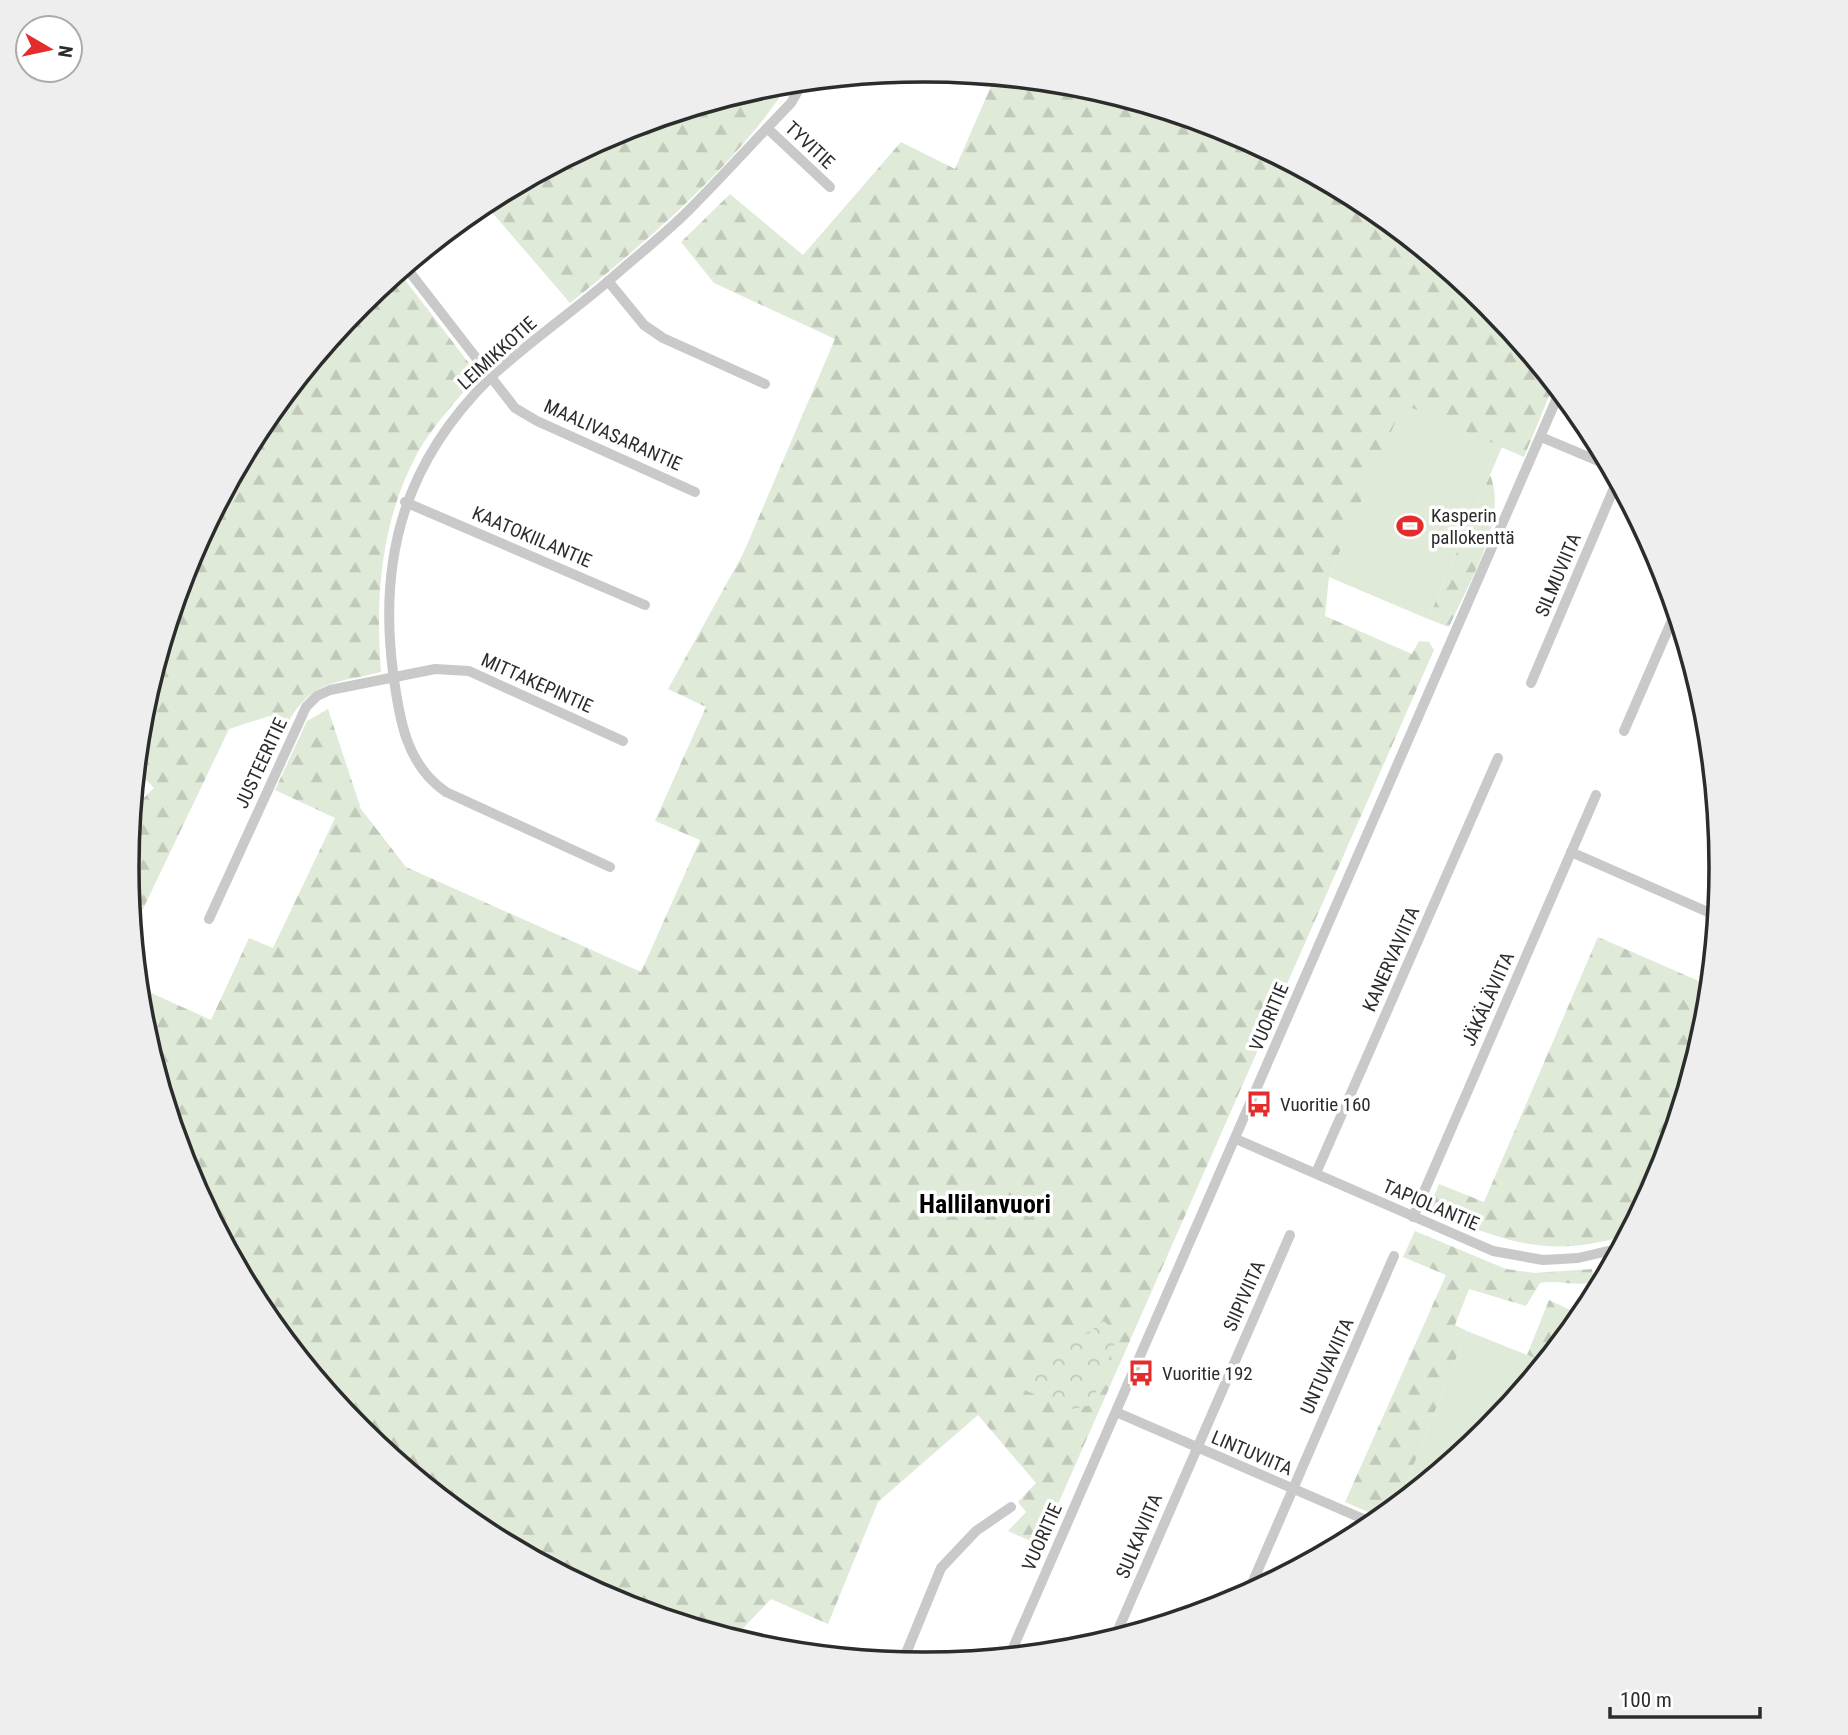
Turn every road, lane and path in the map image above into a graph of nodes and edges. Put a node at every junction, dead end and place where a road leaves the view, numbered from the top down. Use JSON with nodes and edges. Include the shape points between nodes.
{"nodes":[{"id":1,"x":796,"y":93,"type":"edge"},
{"id":2,"x":767,"y":128,"type":"junction"},
{"id":3,"x":830,"y":187,"type":"dead end"},
{"id":4,"x":411,"y":273,"type":"edge"},
{"id":5,"x":608,"y":281,"type":"junction"},
{"id":6,"x":492,"y":376,"type":"junction"},
{"id":7,"x":765,"y":384,"type":"dead end"},
{"id":8,"x":1556,"y":401,"type":"edge"},
{"id":9,"x":1541,"y":437,"type":"junction"},
{"id":10,"x":1595,"y":461,"type":"edge"},
{"id":11,"x":1613,"y":491,"type":"edge"},
{"id":12,"x":695,"y":492,"type":"dead end"},
{"id":13,"x":405,"y":502,"type":"junction"},
{"id":14,"x":645,"y":604,"type":"dead end"},
{"id":15,"x":1671,"y":624,"type":"edge"},
{"id":16,"x":394,"y":678,"type":"junction"},
{"id":17,"x":1531,"y":683,"type":"dead end"},
{"id":18,"x":1624,"y":732,"type":"dead end"},
{"id":19,"x":623,"y":741,"type":"dead end"},
{"id":20,"x":1498,"y":758,"type":"dead end"},
{"id":21,"x":1596,"y":795,"type":"dead end"},
{"id":22,"x":1571,"y":852,"type":"junction"},
{"id":23,"x":610,"y":867,"type":"dead end"},
{"id":24,"x":1708,"y":912,"type":"edge"},
{"id":25,"x":209,"y":919,"type":"dead end"},
{"id":26,"x":1236,"y":1139,"type":"junction"},
{"id":27,"x":1316,"y":1173,"type":"junction"},
{"id":28,"x":1413,"y":1217,"type":"junction"},
{"id":29,"x":1290,"y":1235,"type":"dead end"},
{"id":30,"x":1609,"y":1251,"type":"edge"},
{"id":31,"x":1394,"y":1256,"type":"dead end"},
{"id":32,"x":1116,"y":1412,"type":"junction"},
{"id":33,"x":1196,"y":1447,"type":"junction"},
{"id":34,"x":1292,"y":1489,"type":"junction"},
{"id":35,"x":1011,"y":1507,"type":"dead end"},
{"id":36,"x":1362,"y":1519,"type":"edge"},
{"id":37,"x":1253,"y":1580,"type":"edge"},
{"id":38,"x":1119,"y":1628,"type":"edge"},
{"id":39,"x":1013,"y":1647,"type":"edge"},
{"id":40,"x":906,"y":1652,"type":"edge"}],
"edges":[{"from":1,"to":2,"type":"street","name":"LEIMIKKOTIE"},
{"from":2,"to":3,"type":"street","name":"TYVITIE"},
{"from":2,"to":5,"type":"street","name":"LEIMIKKOTIE","via":[[687,213]]},
{"from":4,"to":6,"type":"street","name":"MAALIVASARANTIE"},
{"from":5,"to":6,"type":"street","name":"LEIMIKKOTIE"},
{"from":5,"to":7,"type":"street","via":[[643,325]]},
{"from":6,"to":12,"type":"street","name":"MAALIVASARANTIE","via":[[515,408],[537,421]]},
{"from":6,"to":13,"type":"street","name":"LEIMIKKOTIE","via":[[458,411],[424,461]]},
{"from":8,"to":9,"type":"street","name":"VUORITIE"},
{"from":9,"to":10,"type":"street"},
{"from":9,"to":26,"type":"street","name":"VUORITIE"},
{"from":11,"to":17,"type":"street","name":"SILMUVIITA"},
{"from":13,"to":14,"type":"street","name":"KAATOKIILANTIE"},
{"from":13,"to":16,"type":"street","name":"LEIMIKKOTIE","via":[[388,594]]},
{"from":15,"to":18,"type":"street"},
{"from":16,"to":19,"type":"street","name":"MITTAKEPINTIE","via":[[435,669],[469,671]]},
{"from":16,"to":23,"type":"street","name":"LEIMIKKOTIE","via":[[402,726],[428,780]]},
{"from":16,"to":25,"type":"street","name":"JUSTEERITIE","via":[[330,690],[306,707]]},
{"from":20,"to":27,"type":"street","name":"KANERVAVIITA"},
{"from":21,"to":22,"type":"street","name":"JÄKÄLÄVIITA"},
{"from":22,"to":24,"type":"street"},
{"from":22,"to":28,"type":"street","name":"JÄKÄLÄVIITA"},
{"from":26,"to":27,"type":"street","name":"TAPIOLANTIE"},
{"from":26,"to":32,"type":"street","name":"VUORITIE"},
{"from":27,"to":28,"type":"street","name":"TAPIOLANTIE"},
{"from":28,"to":30,"type":"street","name":"TAPIOLANTIE","via":[[1518,1257],[1578,1258]]},
{"from":29,"to":33,"type":"street","name":"SIIPIVIITA"},
{"from":31,"to":34,"type":"street","name":"UNTUVAVIITA"},
{"from":32,"to":33,"type":"street","name":"LINTUVIITA"},
{"from":32,"to":39,"type":"street","name":"VUORITIE"},
{"from":33,"to":34,"type":"street","name":"LINTUVIITA"},
{"from":33,"to":38,"type":"street","name":"SULKAVIITA"},
{"from":34,"to":36,"type":"street","name":"LINTUVIITA"},
{"from":34,"to":37,"type":"street","name":"UNTUVAVIITA"},
{"from":35,"to":40,"type":"street","via":[[976,1531],[941,1568]]}]}
